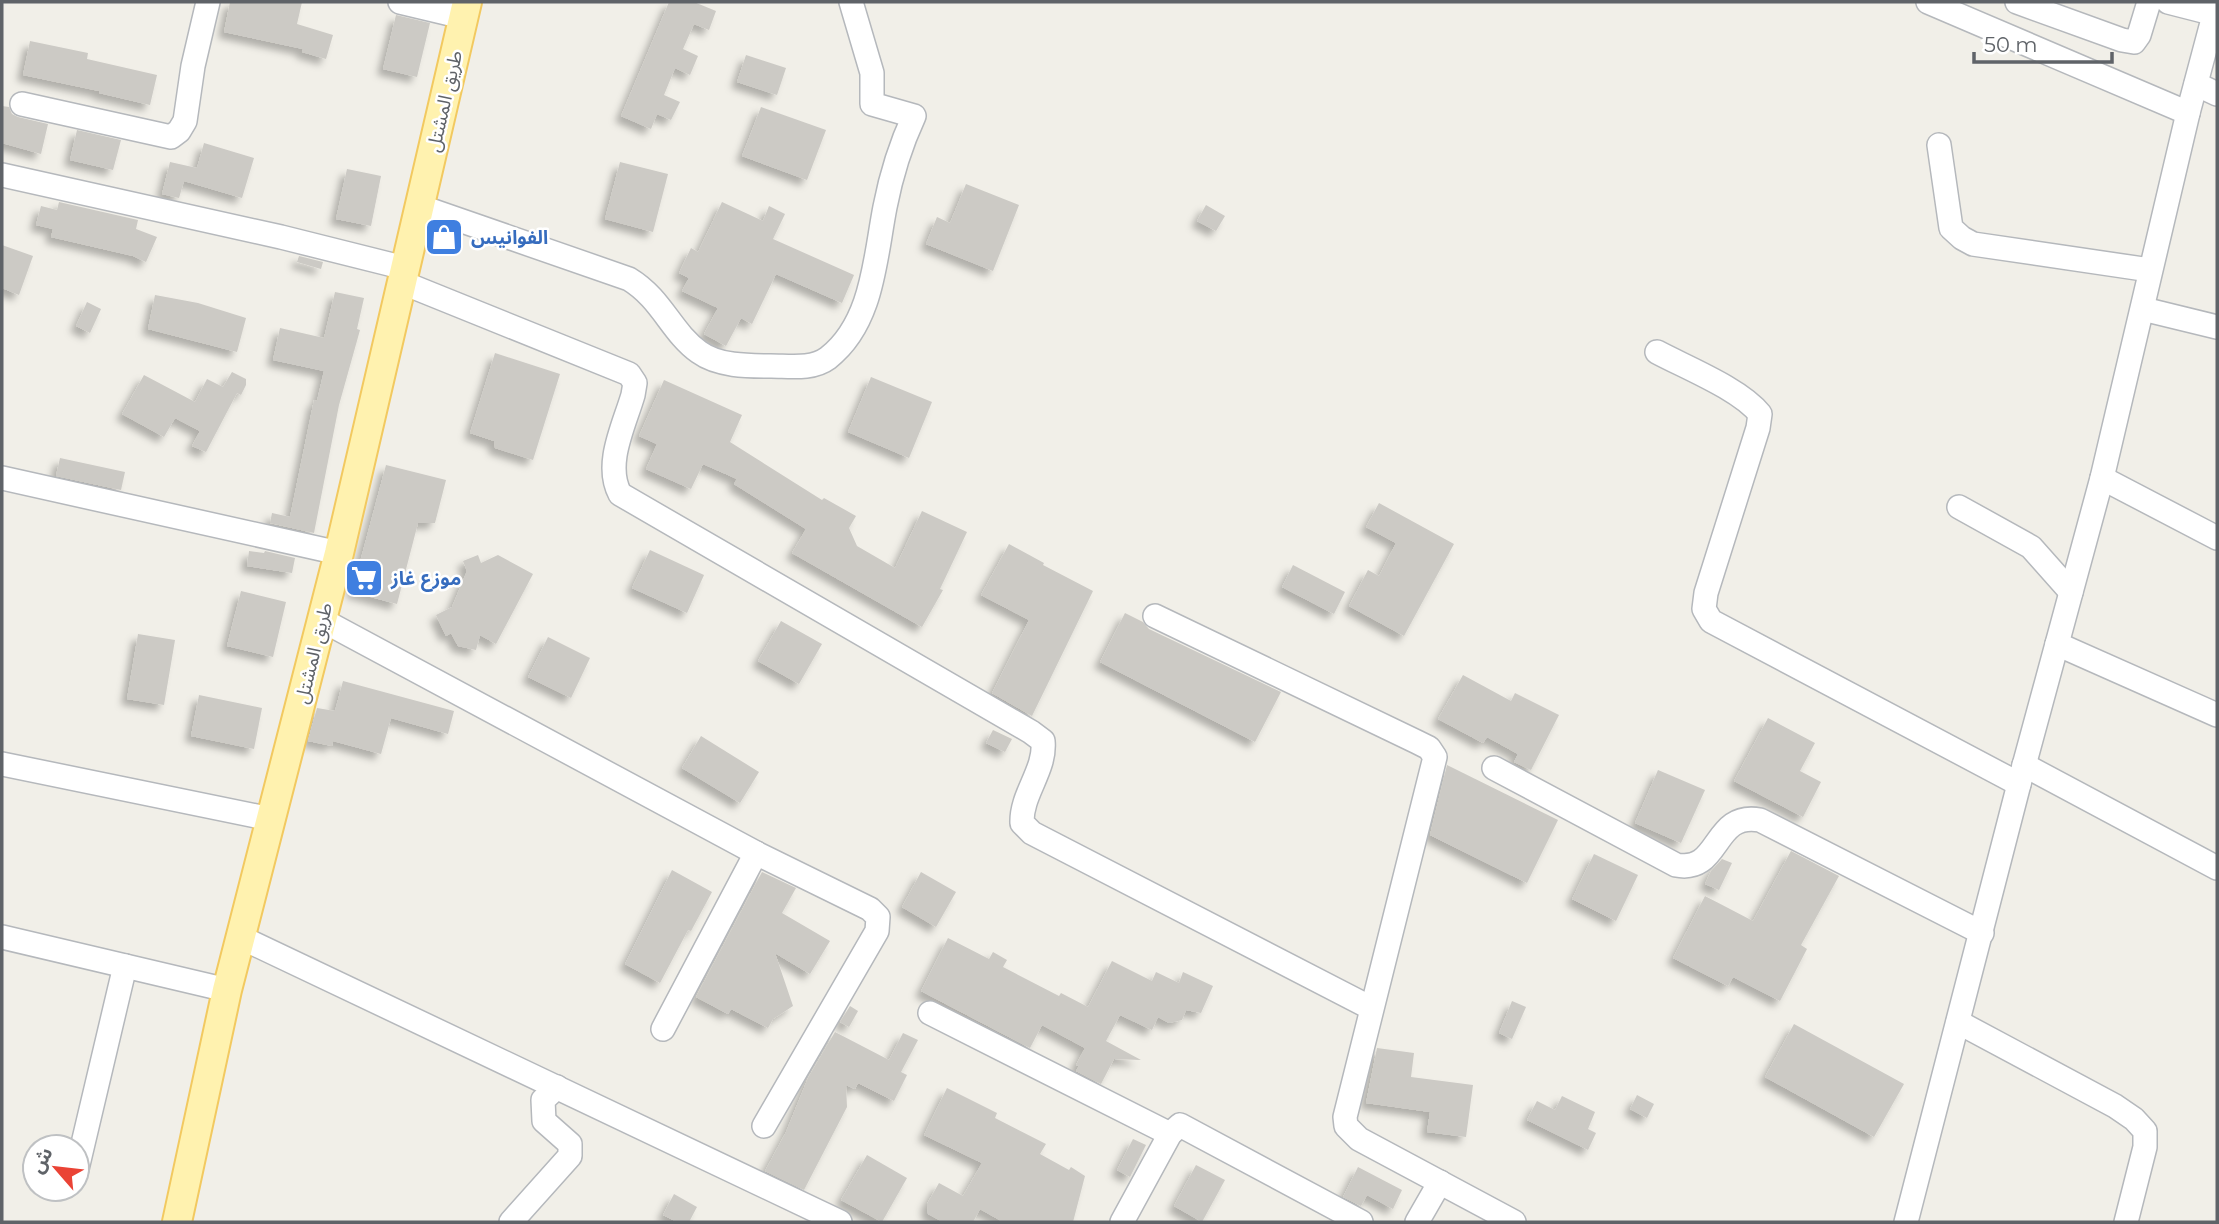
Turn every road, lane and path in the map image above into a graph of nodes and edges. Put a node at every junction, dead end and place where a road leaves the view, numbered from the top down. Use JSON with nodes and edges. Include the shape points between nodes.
{"nodes":[{"id":1,"x":208,"y":2,"type":"edge"},
{"id":2,"x":400,"y":2,"type":"edge"},
{"id":3,"x":851,"y":2,"type":"edge"},
{"id":4,"x":1928,"y":2,"type":"edge"},
{"id":5,"x":2017,"y":2,"type":"edge"},
{"id":6,"x":2149,"y":2,"type":"edge"},
{"id":7,"x":2168,"y":2,"type":"edge"},
{"id":8,"x":2216,"y":9,"type":"edge"},
{"id":9,"x":465,"y":10,"type":"edge"},
{"id":10,"x":2196,"y":84,"type":"junction"},
{"id":11,"x":2217,"y":94,"type":"edge"},
{"id":12,"x":22,"y":104,"type":"dead end"},
{"id":13,"x":2188,"y":113,"type":"junction"},
{"id":14,"x":1939,"y":145,"type":"dead end"},
{"id":15,"x":2,"y":175,"type":"edge"},
{"id":16,"x":419,"y":206,"type":"junction"},
{"id":17,"x":2150,"y":270,"type":"junction"},
{"id":18,"x":403,"y":275,"type":"junction"},
{"id":19,"x":2143,"y":309,"type":"junction"},
{"id":20,"x":2217,"y":327,"type":"edge"},
{"id":21,"x":1657,"y":352,"type":"dead end"},
{"id":22,"x":2,"y":478,"type":"edge"},
{"id":23,"x":2102,"y":478,"type":"junction"},
{"id":24,"x":1959,"y":507,"type":"dead end"},
{"id":25,"x":2217,"y":538,"type":"edge"},
{"id":26,"x":339,"y":553,"type":"junction"},
{"id":27,"x":2071,"y":592,"type":"junction"},
{"id":28,"x":1155,"y":616,"type":"dead end"},
{"id":29,"x":322,"y":620,"type":"junction"},
{"id":30,"x":2057,"y":644,"type":"junction"},
{"id":31,"x":2217,"y":715,"type":"edge"},
{"id":32,"x":2,"y":764,"type":"edge"},
{"id":33,"x":1494,"y":768,"type":"dead end"},
{"id":34,"x":2022,"y":775,"type":"junction"},
{"id":35,"x":271,"y":819,"type":"junction"},
{"id":36,"x":756,"y":853,"type":"junction"},
{"id":37,"x":2217,"y":868,"type":"edge"},
{"id":38,"x":1982,"y":933,"type":"junction"},
{"id":39,"x":2,"y":937,"type":"edge"},
{"id":40,"x":242,"y":938,"type":"junction"},
{"id":41,"x":125,"y":966,"type":"junction"},
{"id":42,"x":227,"y":990,"type":"junction"},
{"id":43,"x":1371,"y":1008,"type":"junction"},
{"id":44,"x":930,"y":1013,"type":"dead end"},
{"id":45,"x":1958,"y":1022,"type":"junction"},
{"id":46,"x":663,"y":1030,"type":"dead end"},
{"id":47,"x":557,"y":1087,"type":"junction"},
{"id":48,"x":764,"y":1126,"type":"dead end"},
{"id":49,"x":86,"y":1133,"type":"edge"},
{"id":50,"x":1170,"y":1135,"type":"junction"},
{"id":51,"x":1440,"y":1182,"type":"junction"},
{"id":52,"x":177,"y":1222,"type":"edge"},
{"id":53,"x":511,"y":1222,"type":"edge"},
{"id":54,"x":840,"y":1222,"type":"edge"},
{"id":55,"x":1122,"y":1222,"type":"edge"},
{"id":56,"x":1361,"y":1222,"type":"edge"},
{"id":57,"x":1417,"y":1222,"type":"edge"},
{"id":58,"x":1514,"y":1222,"type":"edge"},
{"id":59,"x":1906,"y":1222,"type":"edge"},
{"id":60,"x":2126,"y":1222,"type":"edge"}],
"edges":[{"from":1,"to":12,"type":"street","via":[[185,121],[171,137]]},
{"from":2,"to":9,"type":"street"},
{"from":3,"to":16,"type":"street","via":[[872,73],[872,104],[914,116],[902,141],[886,204],[873,281],[861,313],[826,359],[803,367],[720,361],[699,352],[645,289],[629,279]]},
{"from":4,"to":13,"type":"street"},
{"from":5,"to":6,"type":"street","via":[[2134,41]]},
{"from":7,"to":8,"type":"street"},
{"from":8,"to":10,"type":"street"},
{"from":9,"to":16,"type":"main road","name":"طريق المشتل"},
{"from":10,"to":11,"type":"street"},
{"from":10,"to":13,"type":"street"},
{"from":13,"to":17,"type":"street"},
{"from":14,"to":17,"type":"street","via":[[1951,228],[1962,238],[1973,244]]},
{"from":15,"to":18,"type":"street","via":[[281,237]]},
{"from":16,"to":18,"type":"main road","name":"طريق المشتل"},
{"from":17,"to":19,"type":"street"},
{"from":18,"to":26,"type":"main road","name":"طريق المشتل"},
{"from":18,"to":43,"type":"street","via":[[629,374],[635,383],[633,395],[613,466],[620,494],[1043,741],[1044,754],[1022,810],[1022,823],[1032,833]]},
{"from":19,"to":20,"type":"street"},
{"from":19,"to":23,"type":"street"},
{"from":21,"to":34,"type":"street","via":[[1737,394],[1760,414],[1706,593],[1704,609],[1711,621]]},
{"from":22,"to":26,"type":"street"},
{"from":23,"to":25,"type":"street"},
{"from":23,"to":27,"type":"street"},
{"from":24,"to":27,"type":"street","via":[[2031,547]]},
{"from":26,"to":29,"type":"main road","name":"طريق المشتل"},
{"from":27,"to":30,"type":"street"},
{"from":28,"to":43,"type":"street","via":[[1417,741],[1435,757]]},
{"from":29,"to":35,"type":"main road","name":"طريق المشتل"},
{"from":29,"to":36,"type":"street"},
{"from":30,"to":31,"type":"street"},
{"from":30,"to":34,"type":"street"},
{"from":32,"to":35,"type":"street"},
{"from":33,"to":38,"type":"street","via":[[1689,867],[1703,859],[1732,823],[1745,817],[1759,820]]},
{"from":34,"to":37,"type":"street"},
{"from":34,"to":38,"type":"street"},
{"from":35,"to":40,"type":"main road","name":"طريق المشتل"},
{"from":36,"to":46,"type":"street"},
{"from":36,"to":48,"type":"street","via":[[878,917],[877,931]]},
{"from":38,"to":45,"type":"street"},
{"from":39,"to":41,"type":"street"},
{"from":40,"to":42,"type":"main road","name":"طريق المشتل"},
{"from":40,"to":47,"type":"street"},
{"from":41,"to":42,"type":"street"},
{"from":41,"to":49,"type":"street"},
{"from":42,"to":52,"type":"main road","name":"طريق المشتل"},
{"from":43,"to":51,"type":"street","via":[[1346,1126],[1359,1139]]},
{"from":44,"to":50,"type":"street"},
{"from":45,"to":59,"type":"street"},
{"from":45,"to":60,"type":"street","via":[[2115,1107],[2145,1131]]},
{"from":47,"to":53,"type":"street","via":[[543,1100],[544,1121],[570,1144],[570,1156]]},
{"from":47,"to":54,"type":"street"},
{"from":50,"to":55,"type":"street"},
{"from":50,"to":56,"type":"street","via":[[1180,1125]]},
{"from":51,"to":57,"type":"street"},
{"from":51,"to":58,"type":"street"}]}
